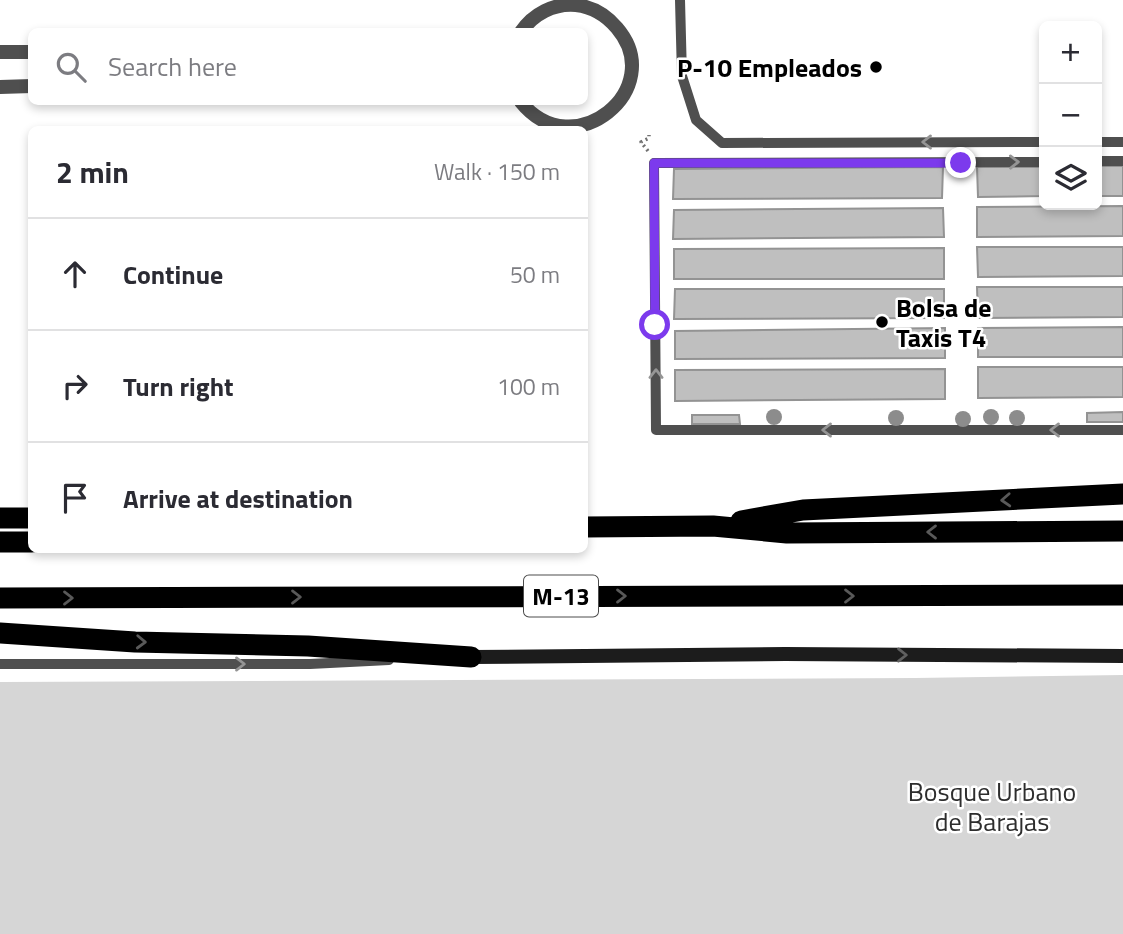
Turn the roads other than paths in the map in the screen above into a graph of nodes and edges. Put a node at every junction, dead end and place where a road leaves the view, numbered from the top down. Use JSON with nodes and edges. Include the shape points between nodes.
{"nodes":[{"id":1,"x":539,"y":0,"type":"edge"},
{"id":2,"x":599,"y":0,"type":"edge"},
{"id":3,"x":680,"y":0,"type":"edge"},
{"id":4,"x":610,"y":19,"type":"junction"},
{"id":5,"x":523,"y":28,"type":"edge"},
{"id":6,"x":0,"y":52,"type":"edge"},
{"id":7,"x":28,"y":52,"type":"edge"},
{"id":8,"x":28,"y":86,"type":"edge"},
{"id":9,"x":0,"y":87,"type":"edge"},
{"id":10,"x":523,"y":105,"type":"edge"},
{"id":11,"x":560,"y":126,"type":"edge"},
{"id":12,"x":582,"y":126,"type":"edge"},
{"id":13,"x":1039,"y":142,"type":"edge"},
{"id":14,"x":1102,"y":142,"type":"edge"},
{"id":15,"x":1123,"y":142,"type":"edge"},
{"id":16,"x":1102,"y":161,"type":"edge"},
{"id":17,"x":1123,"y":161,"type":"edge"},
{"id":18,"x":1039,"y":162,"type":"edge"},
{"id":19,"x":1123,"y":430,"type":"edge"},
{"id":20,"x":1123,"y":494,"type":"edge"},
{"id":21,"x":0,"y":518,"type":"edge"},
{"id":22,"x":28,"y":518,"type":"edge"},
{"id":23,"x":713,"y":526,"type":"junction"},
{"id":24,"x":588,"y":527,"type":"edge"},
{"id":25,"x":1123,"y":531,"type":"edge"},
{"id":26,"x":0,"y":542,"type":"edge"},
{"id":27,"x":28,"y":542,"type":"edge"},
{"id":28,"x":1123,"y":595,"type":"edge"},
{"id":29,"x":0,"y":598,"type":"edge"},
{"id":30,"x":0,"y":634,"type":"edge"},
{"id":31,"x":1123,"y":656,"type":"edge"},
{"id":32,"x":471,"y":657,"type":"junction"},
{"id":33,"x":0,"y":664,"type":"edge"}],
"edges":[{"from":1,"to":5,"type":"street"},
{"from":2,"to":4,"type":"street"},
{"from":13,"to":3,"type":"lane","one_way":true,"via":[[722,143],[696,120],[682,76]]},
{"from":4,"to":5,"type":"street","via":[[594,10],[567,5],[541,12]]},
{"from":4,"to":12,"type":"street","via":[[630,51],[628,87],[606,115]]},
{"from":6,"to":7,"type":"street"},
{"from":8,"to":9,"type":"street"},
{"from":10,"to":11,"type":"street"},
{"from":14,"to":15,"type":"lane"},
{"from":16,"to":17,"type":"lane"},
{"from":19,"to":18,"type":"lane","one_way":true,"via":[[656,430],[654,163]]},
{"from":20,"to":23,"type":"highway","one_way":true,"via":[[803,510]]},
{"from":21,"to":22,"type":"highway"},
{"from":23,"to":24,"type":"highway"},
{"from":25,"to":23,"type":"highway","one_way":true,"via":[[787,533]]},
{"from":26,"to":27,"type":"highway"},
{"from":29,"to":28,"type":"highway","number":"M-13","one_way":true},
{"from":30,"to":32,"type":"highway","one_way":true},
{"from":32,"to":31,"type":"street","one_way":true},
{"from":33,"to":32,"type":"lane","one_way":true,"via":[[310,664]]}]}
